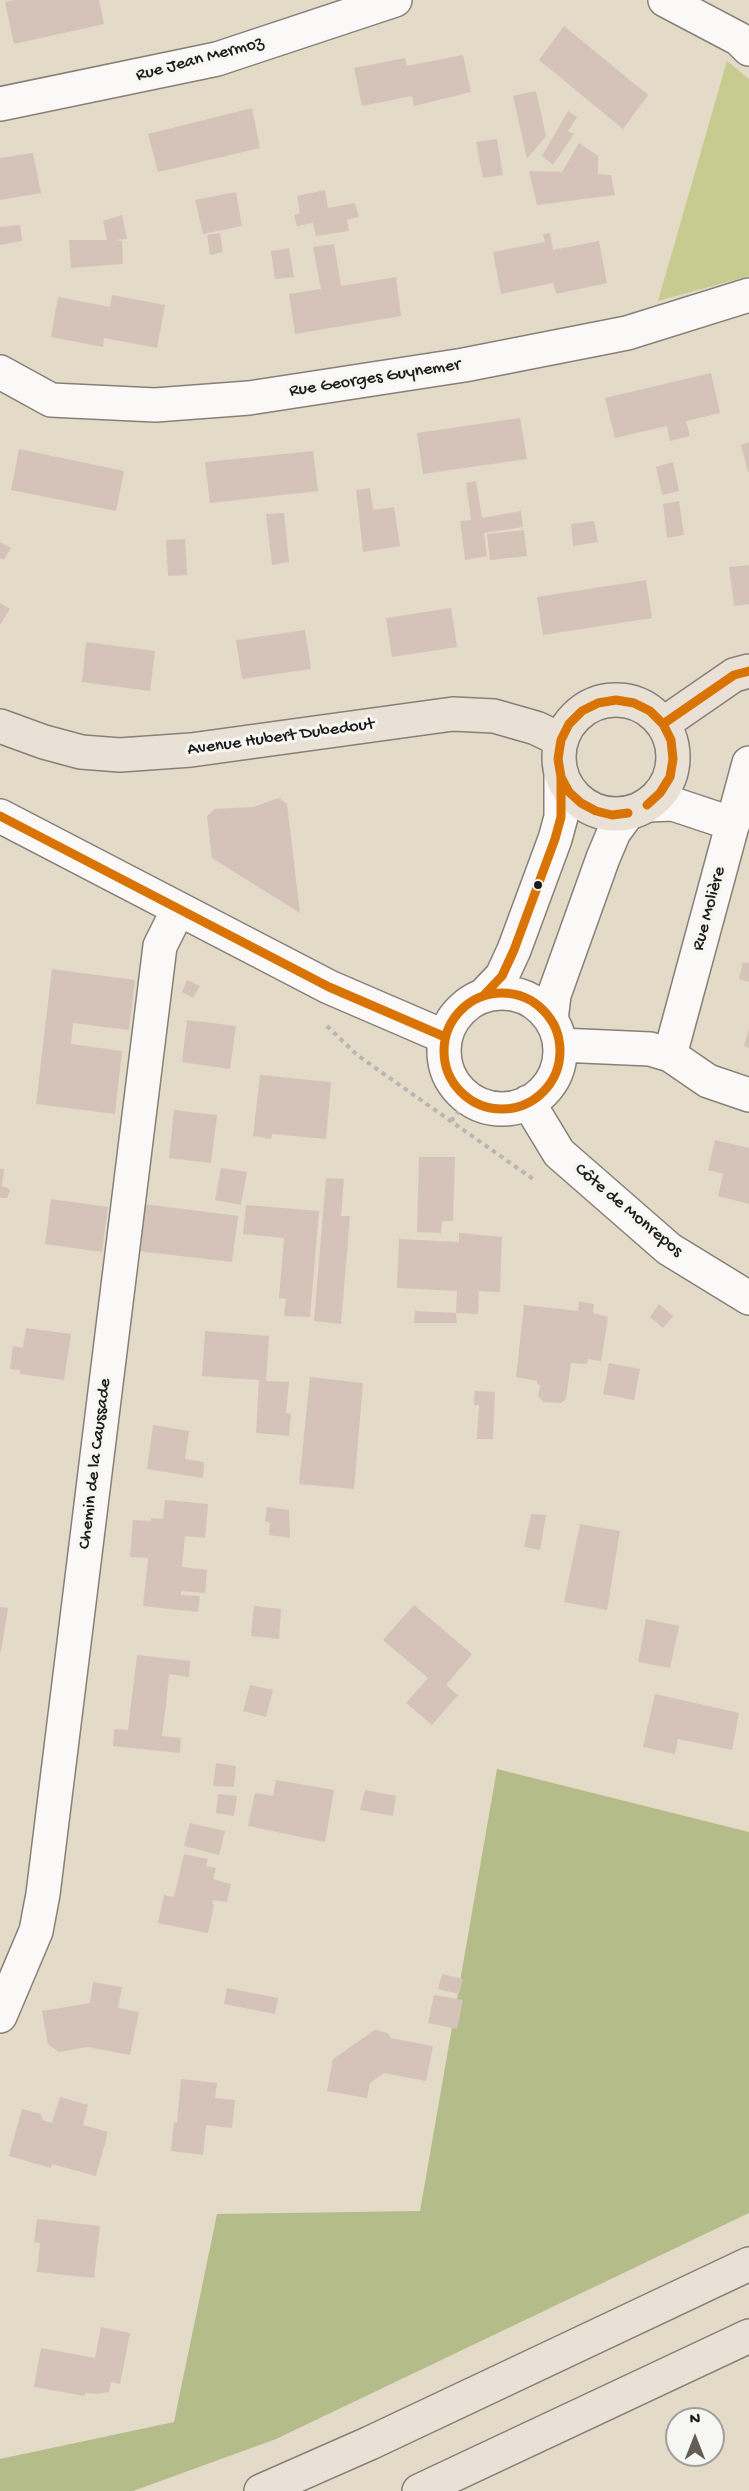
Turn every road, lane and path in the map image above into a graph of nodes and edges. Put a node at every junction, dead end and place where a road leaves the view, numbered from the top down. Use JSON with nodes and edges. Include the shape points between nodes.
{"nodes":[{"id":1,"x":395,"y":0,"type":"edge"},
{"id":2,"x":665,"y":0,"type":"edge"},
{"id":3,"x":749,"y":49,"type":"edge"},
{"id":4,"x":0,"y":104,"type":"edge"},
{"id":5,"x":749,"y":295,"type":"edge"},
{"id":6,"x":0,"y":372,"type":"edge"},
{"id":7,"x":749,"y":671,"type":"edge"},
{"id":8,"x":663,"y":724,"type":"junction"},
{"id":9,"x":0,"y":726,"type":"edge"},
{"id":10,"x":561,"y":740,"type":"junction"},
{"id":11,"x":749,"y":763,"type":"edge"},
{"id":12,"x":561,"y":777,"type":"junction"},
{"id":13,"x":638,"y":809,"type":"junction"},
{"id":14,"x":0,"y":816,"type":"edge"},
{"id":15,"x":733,"y":824,"type":"junction"},
{"id":16,"x":178,"y":910,"type":"junction"},
{"id":17,"x":484,"y":995,"type":"junction"},
{"id":18,"x":325,"y":1024,"type":"dead end"},
{"id":19,"x":555,"y":1033,"type":"junction"},
{"id":20,"x":445,"y":1037,"type":"junction"},
{"id":21,"x":670,"y":1055,"type":"junction"},
{"id":22,"x":749,"y":1095,"type":"edge"},
{"id":23,"x":470,"y":1098,"type":"junction"},
{"id":24,"x":528,"y":1102,"type":"junction"},
{"id":25,"x":749,"y":1298,"type":"edge"},
{"id":26,"x":0,"y":2016,"type":"edge"},
{"id":27,"x":749,"y":2264,"type":"edge"},
{"id":28,"x":749,"y":2336,"type":"edge"},
{"id":29,"x":261,"y":2491,"type":"edge"},
{"id":30,"x":419,"y":2491,"type":"edge"}],
"edges":[{"from":1,"to":4,"type":"street","name":"Rue Jean Mermoz","via":[[217,59]]},
{"from":2,"to":3,"type":"street","via":[[739,39]]},
{"from":5,"to":6,"type":"street","name":"Rue Georges Guynemer","via":[[627,333],[464,365],[249,398],[155,405],[51,400]]},
{"from":7,"to":8,"type":"main road","via":[[734,675]]},
{"from":8,"to":10,"type":"main road","via":[[650,711],[616,700],[582,711],[568,724]]},
{"from":8,"to":13,"type":"main road","via":[[672,749],[670,777],[660,793]]},
{"from":9,"to":10,"type":"main road","name":"Avenue Hubert Dubedout","via":[[81,752],[120,755],[191,750],[453,714],[494,716]]},
{"from":10,"to":12,"type":"main road"},
{"from":11,"to":15,"type":"street","name":"Rue Molière"},
{"from":12,"to":13,"type":"main road","via":[[569,792],[596,811],[612,815]]},
{"from":12,"to":17,"type":"street","via":[[561,817],[555,839],[514,950],[502,976]]},
{"from":13,"to":15,"type":"street","via":[[673,804]]},
{"from":13,"to":19,"type":"street","via":[[614,832],[603,858],[554,994]]},
{"from":14,"to":16,"type":"street"},
{"from":15,"to":21,"type":"street","name":"Rue Molière"},
{"from":16,"to":20,"type":"street","via":[[329,987]]},
{"from":16,"to":26,"type":"street","name":"Chemin de la Caussade","via":[[160,946],[43,1894],[36,1931]]},
{"from":17,"to":19,"type":"street","via":[[522,996],[538,1006]]},
{"from":17,"to":20,"type":"street","via":[[466,1004]]},
{"from":18,"to":23,"type":"path","via":[[357,1055],[452,1121]]},
{"from":19,"to":21,"type":"street"},
{"from":19,"to":24,"type":"street","via":[[558,1066],[541,1093]]},
{"from":20,"to":23,"type":"street","via":[[448,1074]]},
{"from":21,"to":22,"type":"street","via":[[708,1081]]},
{"from":23,"to":24,"type":"street","via":[[491,1108],[510,1108]]},
{"from":24,"to":25,"type":"street","name":"Côte de Monrepos","via":[[559,1153],[669,1249]]},
{"from":27,"to":29,"type":"main road"},
{"from":28,"to":30,"type":"main road"}]}
